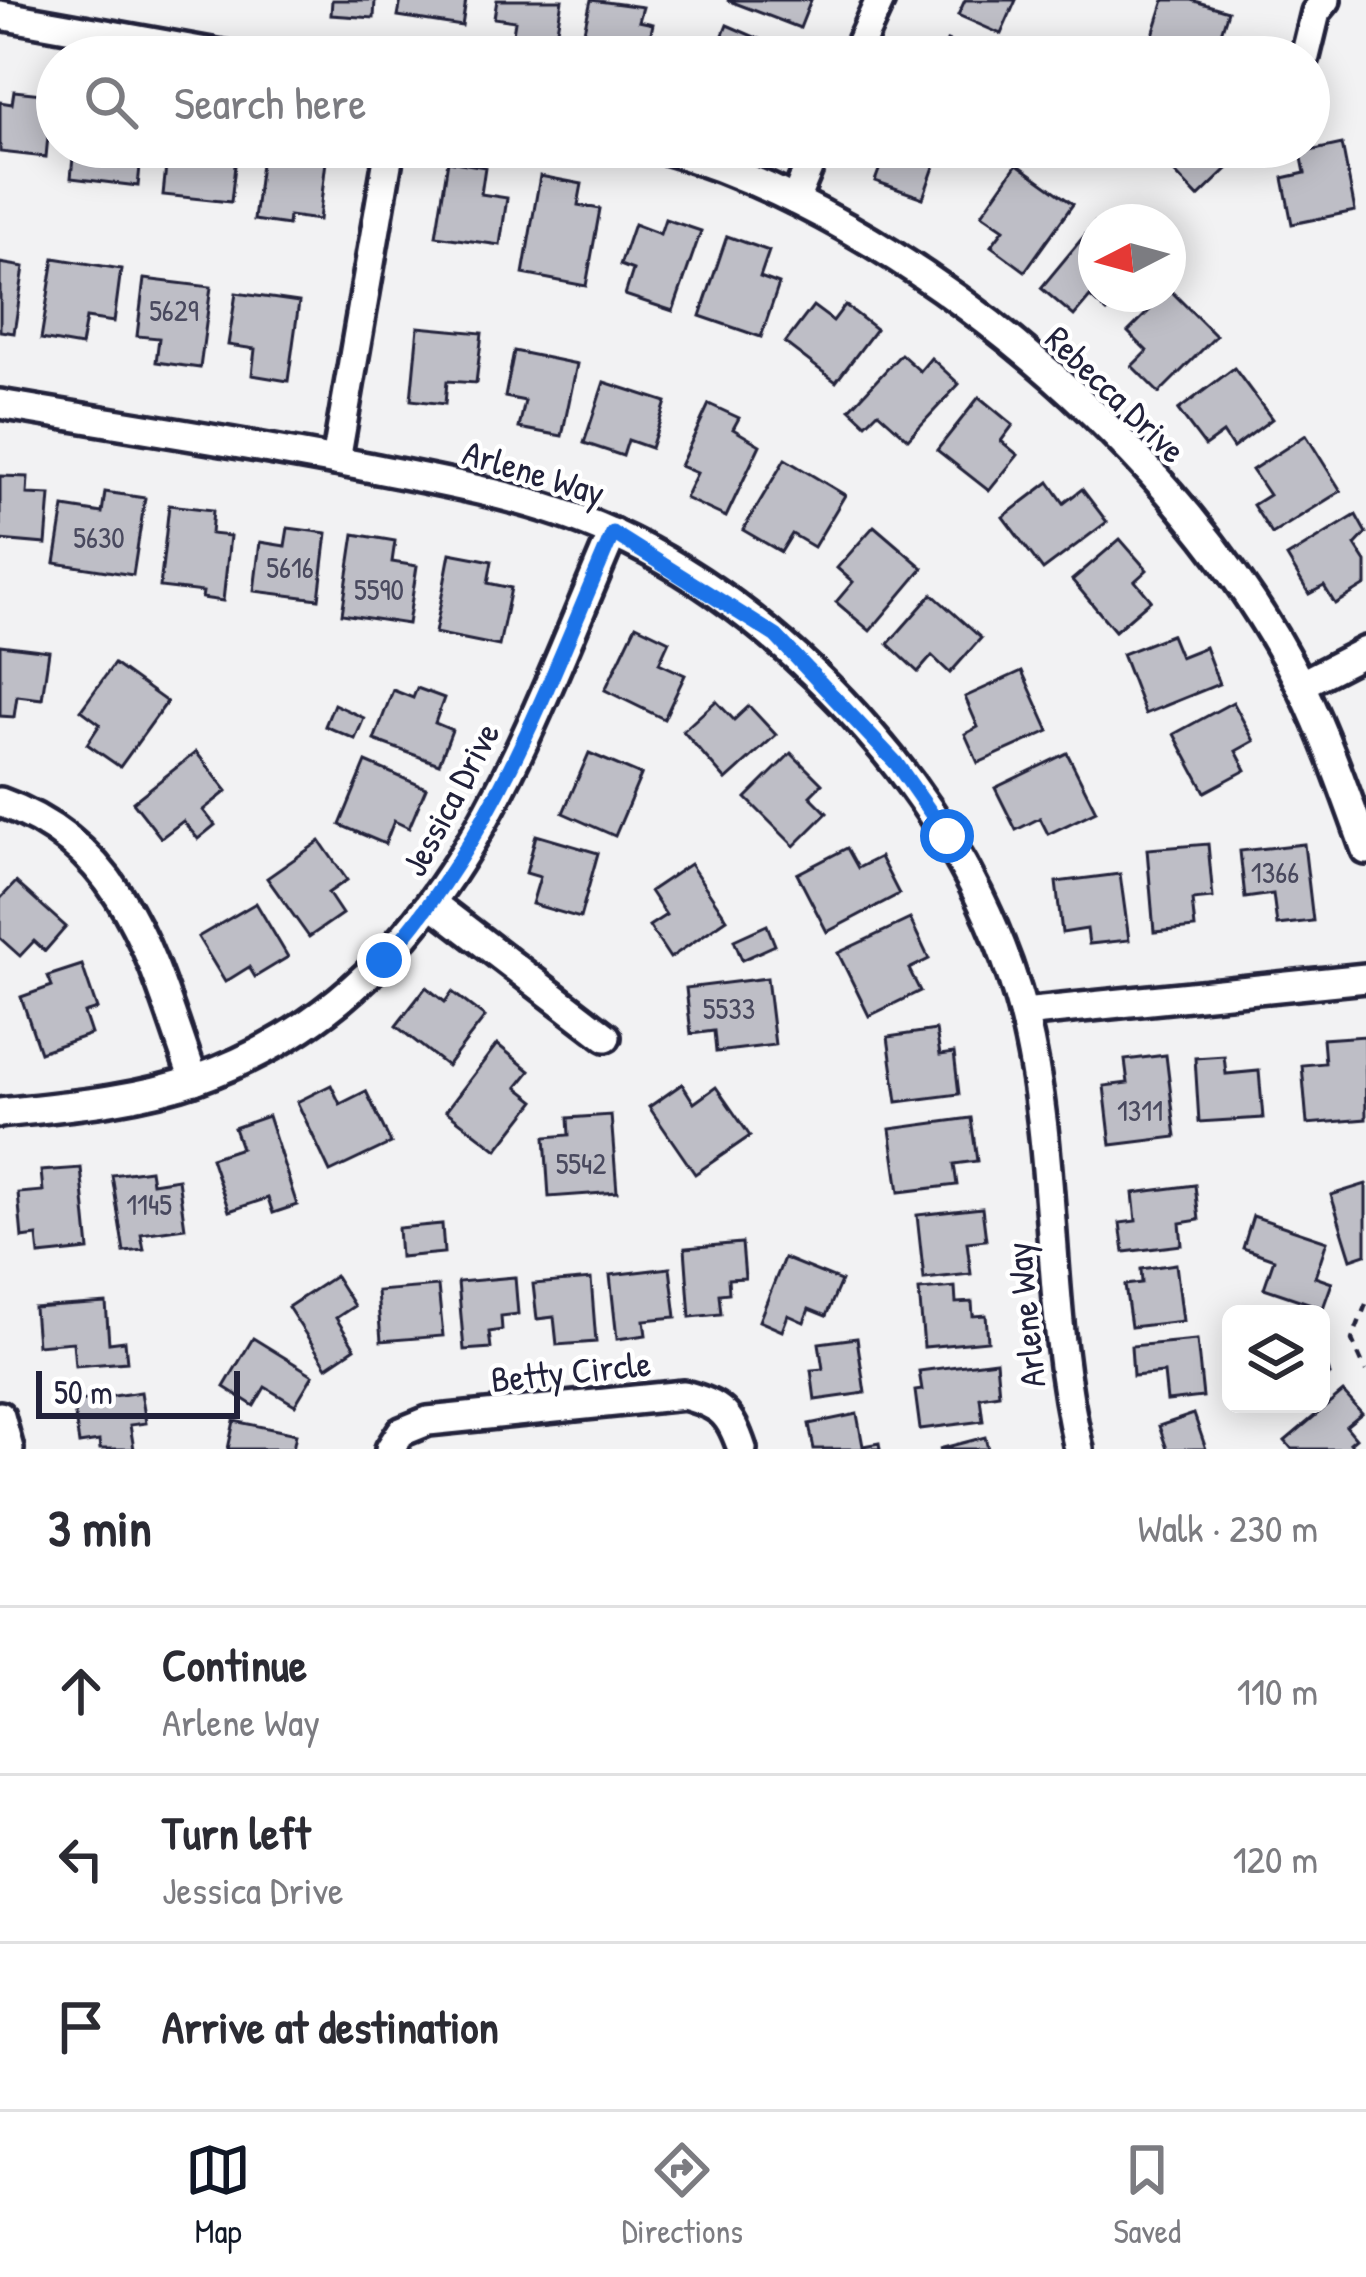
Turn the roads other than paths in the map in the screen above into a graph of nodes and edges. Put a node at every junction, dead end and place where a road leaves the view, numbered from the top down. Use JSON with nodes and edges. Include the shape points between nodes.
{"nodes":[{"id":1,"x":880,"y":0,"type":"edge"},
{"id":2,"x":1326,"y":0,"type":"edge"},
{"id":3,"x":0,"y":15,"type":"edge"},
{"id":4,"x":117,"y":36,"type":"edge"},
{"id":5,"x":864,"y":36,"type":"edge"},
{"id":6,"x":1310,"y":36,"type":"edge"},
{"id":7,"x":386,"y":168,"type":"edge"},
{"id":8,"x":713,"y":168,"type":"edge"},
{"id":9,"x":809,"y":168,"type":"edge"},
{"id":10,"x":796,"y":200,"type":"junction"},
{"id":11,"x":0,"y":404,"type":"edge"},
{"id":12,"x":336,"y":461,"type":"junction"},
{"id":13,"x":613,"y":533,"type":"junction"},
{"id":14,"x":1366,"y":651,"type":"edge"},
{"id":15,"x":1300,"y":685,"type":"junction"},
{"id":16,"x":0,"y":802,"type":"edge"},
{"id":17,"x":1366,"y":850,"type":"edge"},
{"id":18,"x":434,"y":905,"type":"junction"},
{"id":19,"x":1366,"y":978,"type":"edge"},
{"id":20,"x":1023,"y":1013,"type":"junction"},
{"id":21,"x":606,"y":1037,"type":"dead end"},
{"id":22,"x":194,"y":1080,"type":"junction"},
{"id":23,"x":0,"y":1113,"type":"edge"},
{"id":24,"x":0,"y":1416,"type":"edge"},
{"id":25,"x":9,"y":1449,"type":"edge"},
{"id":26,"x":390,"y":1449,"type":"edge"},
{"id":27,"x":742,"y":1449,"type":"edge"},
{"id":28,"x":1078,"y":1449,"type":"edge"}],
"edges":[{"from":1,"to":5,"type":"street"},
{"from":2,"to":6,"type":"street"},
{"from":3,"to":4,"type":"street"},
{"from":7,"to":12,"type":"street"},
{"from":8,"to":10,"type":"street","name":"Rebecca Drive"},
{"from":9,"to":10,"type":"street"},
{"from":10,"to":15,"type":"street","name":"Rebecca Drive","via":[[956,298],[1108,427],[1191,521]]},
{"from":11,"to":12,"type":"street","name":"Arlene Way"},
{"from":12,"to":13,"type":"street","name":"Arlene Way","via":[[512,497]]},
{"from":13,"to":18,"type":"street","name":"Jessica Drive","via":[[490,816]]},
{"from":13,"to":20,"type":"street","name":"Arlene Way","via":[[776,636],[896,763],[947,836],[991,922]]},
{"from":14,"to":15,"type":"street"},
{"from":15,"to":17,"type":"street","name":"Rebecca Drive"},
{"from":16,"to":22,"type":"street","via":[[65,832],[109,876],[143,939]]},
{"from":18,"to":21,"type":"street"},
{"from":18,"to":22,"type":"street","name":"Jessica Drive","via":[[331,1005],[251,1058]]},
{"from":19,"to":20,"type":"street"},
{"from":20,"to":28,"type":"street","name":"Arlene Way"},
{"from":22,"to":23,"type":"street","name":"Jessica Drive"},
{"from":24,"to":25,"type":"street"},
{"from":26,"to":27,"type":"street","name":"Betty Circle","via":[[401,1432],[428,1421],[684,1395],[731,1415]]}]}
